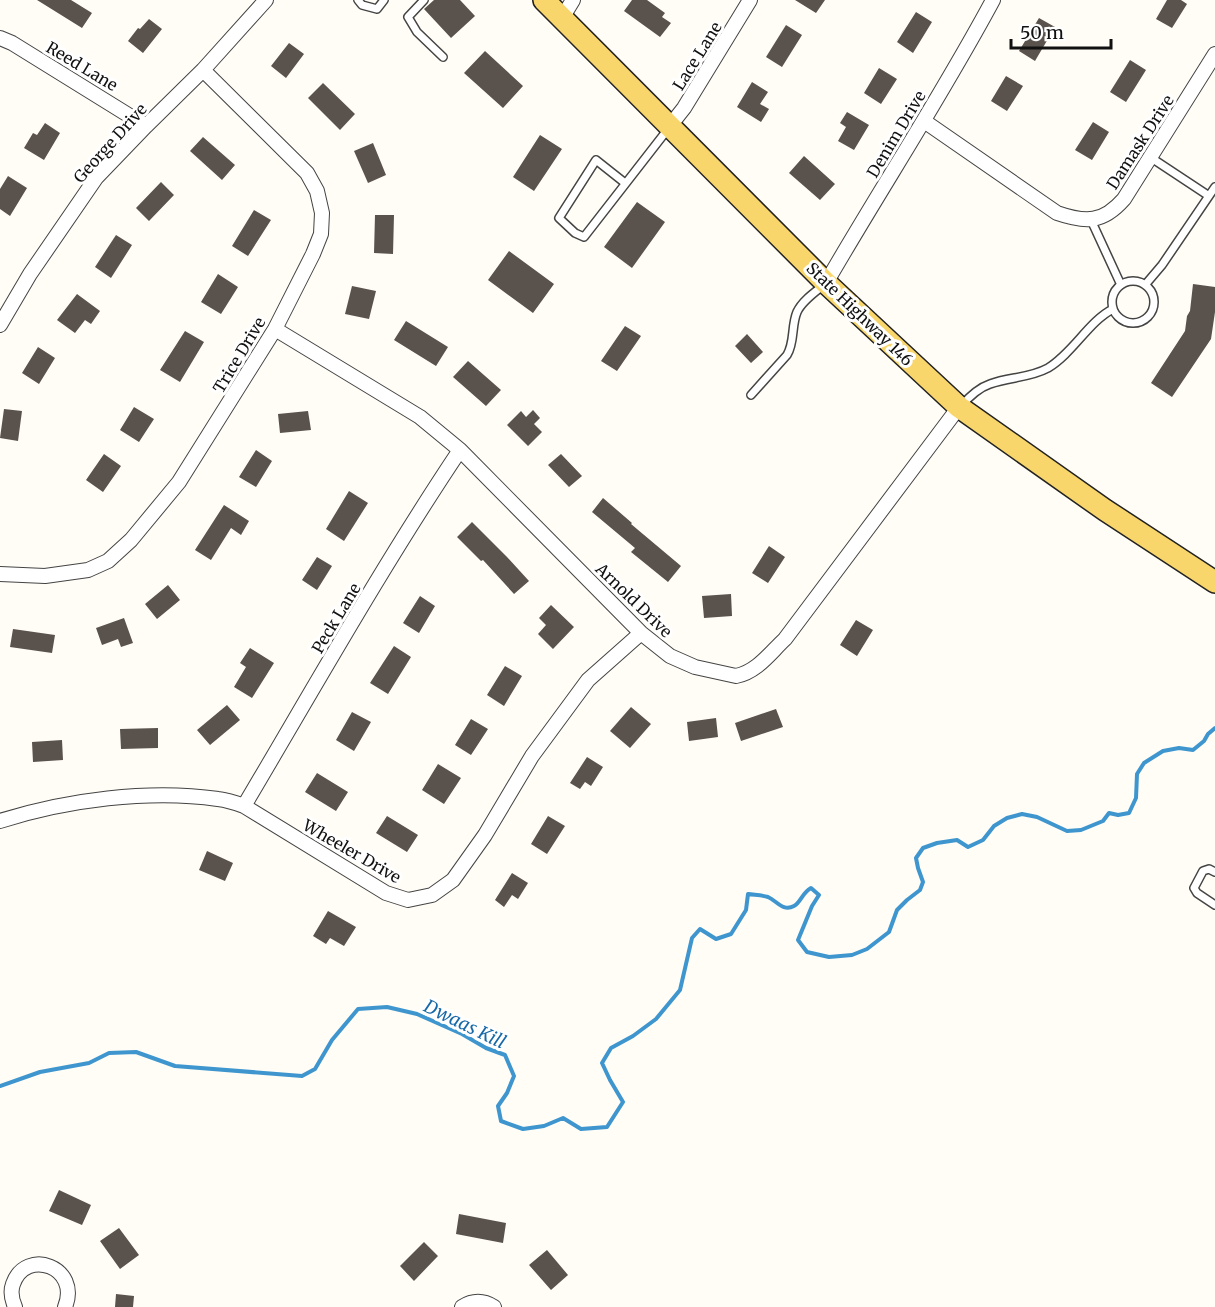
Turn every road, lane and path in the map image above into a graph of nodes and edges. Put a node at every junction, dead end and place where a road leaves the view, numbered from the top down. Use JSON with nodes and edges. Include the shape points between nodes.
{"nodes":[{"id":1,"x":266,"y":0,"type":"edge"},
{"id":2,"x":358,"y":0,"type":"edge"},
{"id":3,"x":384,"y":0,"type":"edge"},
{"id":4,"x":424,"y":0,"type":"edge"},
{"id":5,"x":544,"y":0,"type":"edge"},
{"id":6,"x":750,"y":0,"type":"edge"},
{"id":7,"x":993,"y":0,"type":"edge"},
{"id":8,"x":568,"y":9,"type":"edge"},
{"id":9,"x":0,"y":38,"type":"edge"},
{"id":10,"x":1215,"y":54,"type":"edge"},
{"id":11,"x":443,"y":57,"type":"dead end"},
{"id":12,"x":203,"y":70,"type":"junction"},
{"id":13,"x":924,"y":121,"type":"junction"},
{"id":14,"x":146,"y":126,"type":"junction"},
{"id":15,"x":669,"y":127,"type":"junction"},
{"id":16,"x":1150,"y":157,"type":"junction"},
{"id":17,"x":625,"y":183,"type":"junction"},
{"id":18,"x":1215,"y":187,"type":"edge"},
{"id":19,"x":1209,"y":196,"type":"junction"},
{"id":20,"x":1091,"y":220,"type":"junction"},
{"id":21,"x":826,"y":283,"type":"junction"},
{"id":22,"x":1121,"y":285,"type":"junction"},
{"id":23,"x":1145,"y":285,"type":"junction"},
{"id":24,"x":1113,"y":309,"type":"junction"},
{"id":25,"x":0,"y":325,"type":"edge"},
{"id":26,"x":275,"y":329,"type":"junction"},
{"id":27,"x":751,"y":395,"type":"dead end"},
{"id":28,"x":959,"y":407,"type":"junction"},
{"id":29,"x":460,"y":450,"type":"junction"},
{"id":30,"x":0,"y":574,"type":"edge"},
{"id":31,"x":1215,"y":582,"type":"edge"},
{"id":32,"x":641,"y":633,"type":"junction"},
{"id":33,"x":244,"y":806,"type":"junction"},
{"id":34,"x":0,"y":821,"type":"edge"},
{"id":35,"x":1215,"y":872,"type":"edge"},
{"id":36,"x":1215,"y":905,"type":"edge"},
{"id":37,"x":15,"y":1307,"type":"edge"},
{"id":38,"x":65,"y":1307,"type":"edge"},
{"id":39,"x":462,"y":1307,"type":"edge"},
{"id":40,"x":494,"y":1307,"type":"edge"}],
"edges":[{"from":1,"to":12,"type":"street","name":"George Drive"},
{"from":2,"to":3,"type":"lane","via":[[377,9]]},
{"from":4,"to":11,"type":"lane","via":[[408,17],[417,32]]},
{"from":5,"to":8,"type":"main road","name":"State Highway 146"},
{"from":6,"to":15,"type":"street","name":"Lace Lane"},
{"from":7,"to":13,"type":"street","name":"Denim Drive"},
{"from":8,"to":15,"type":"main road","name":"State Highway 146"},
{"from":9,"to":14,"type":"street","name":"Reed Lane"},
{"from":10,"to":16,"type":"street","name":"Damask Drive"},
{"from":12,"to":14,"type":"street","name":"George Drive"},
{"from":12,"to":26,"type":"street","name":"Trice Drive","via":[[307,173],[317,191],[321,234]]},
{"from":13,"to":20,"type":"street","via":[[1057,213]]},
{"from":13,"to":21,"type":"street","name":"Denim Drive"},
{"from":14,"to":25,"type":"street","name":"George Drive","via":[[96,178]]},
{"from":15,"to":17,"type":"lane"},
{"from":15,"to":21,"type":"main road","name":"State Highway 146"},
{"from":16,"to":19,"type":"lane"},
{"from":16,"to":20,"type":"street","name":"Damask Drive","via":[[1116,208]]},
{"from":17,"to":17,"type":"lane","via":[[584,237],[559,218],[596,160]]},
{"from":18,"to":19,"type":"lane"},
{"from":19,"to":23,"type":"lane"},
{"from":20,"to":22,"type":"lane"},
{"from":21,"to":27,"type":"lane","via":[[802,304],[791,349]]},
{"from":21,"to":28,"type":"main road","name":"State Highway 146"},
{"from":22,"to":23,"type":"lane","via":[[1137,281]]},
{"from":22,"to":24,"type":"lane","via":[[1112,298]]},
{"from":23,"to":24,"type":"lane","via":[[1154,298],[1144,320],[1128,323]]},
{"from":24,"to":28,"type":"lane","via":[[1054,365],[991,384]]},
{"from":26,"to":29,"type":"street","name":"Arnold Drive","via":[[420,417]]},
{"from":26,"to":30,"type":"street","name":"Trice Drive","via":[[179,482],[124,547],[108,561],[88,570],[45,576]]},
{"from":28,"to":31,"type":"main road","name":"State Highway 146"},
{"from":28,"to":32,"type":"street","name":"Arnold Drive","via":[[784,639],[756,668],[736,676],[695,667],[670,656]]},
{"from":29,"to":32,"type":"street","name":"Arnold Drive"},
{"from":29,"to":33,"type":"street","name":"Peck Lane"},
{"from":32,"to":33,"type":"street","name":"Wheeler Drive","via":[[588,680],[532,756],[453,880],[432,895],[408,900],[387,893]]},
{"from":33,"to":34,"type":"street","name":"Wheeler Drive","via":[[220,799],[176,795],[117,798]]},
{"from":35,"to":36,"type":"lane","via":[[1203,871],[1194,888]]},
{"from":37,"to":38,"type":"street","via":[[14,1281],[24,1269],[40,1265],[62,1275],[68,1290]]},
{"from":39,"to":40,"type":"street","via":[[483,1302]]}]}
